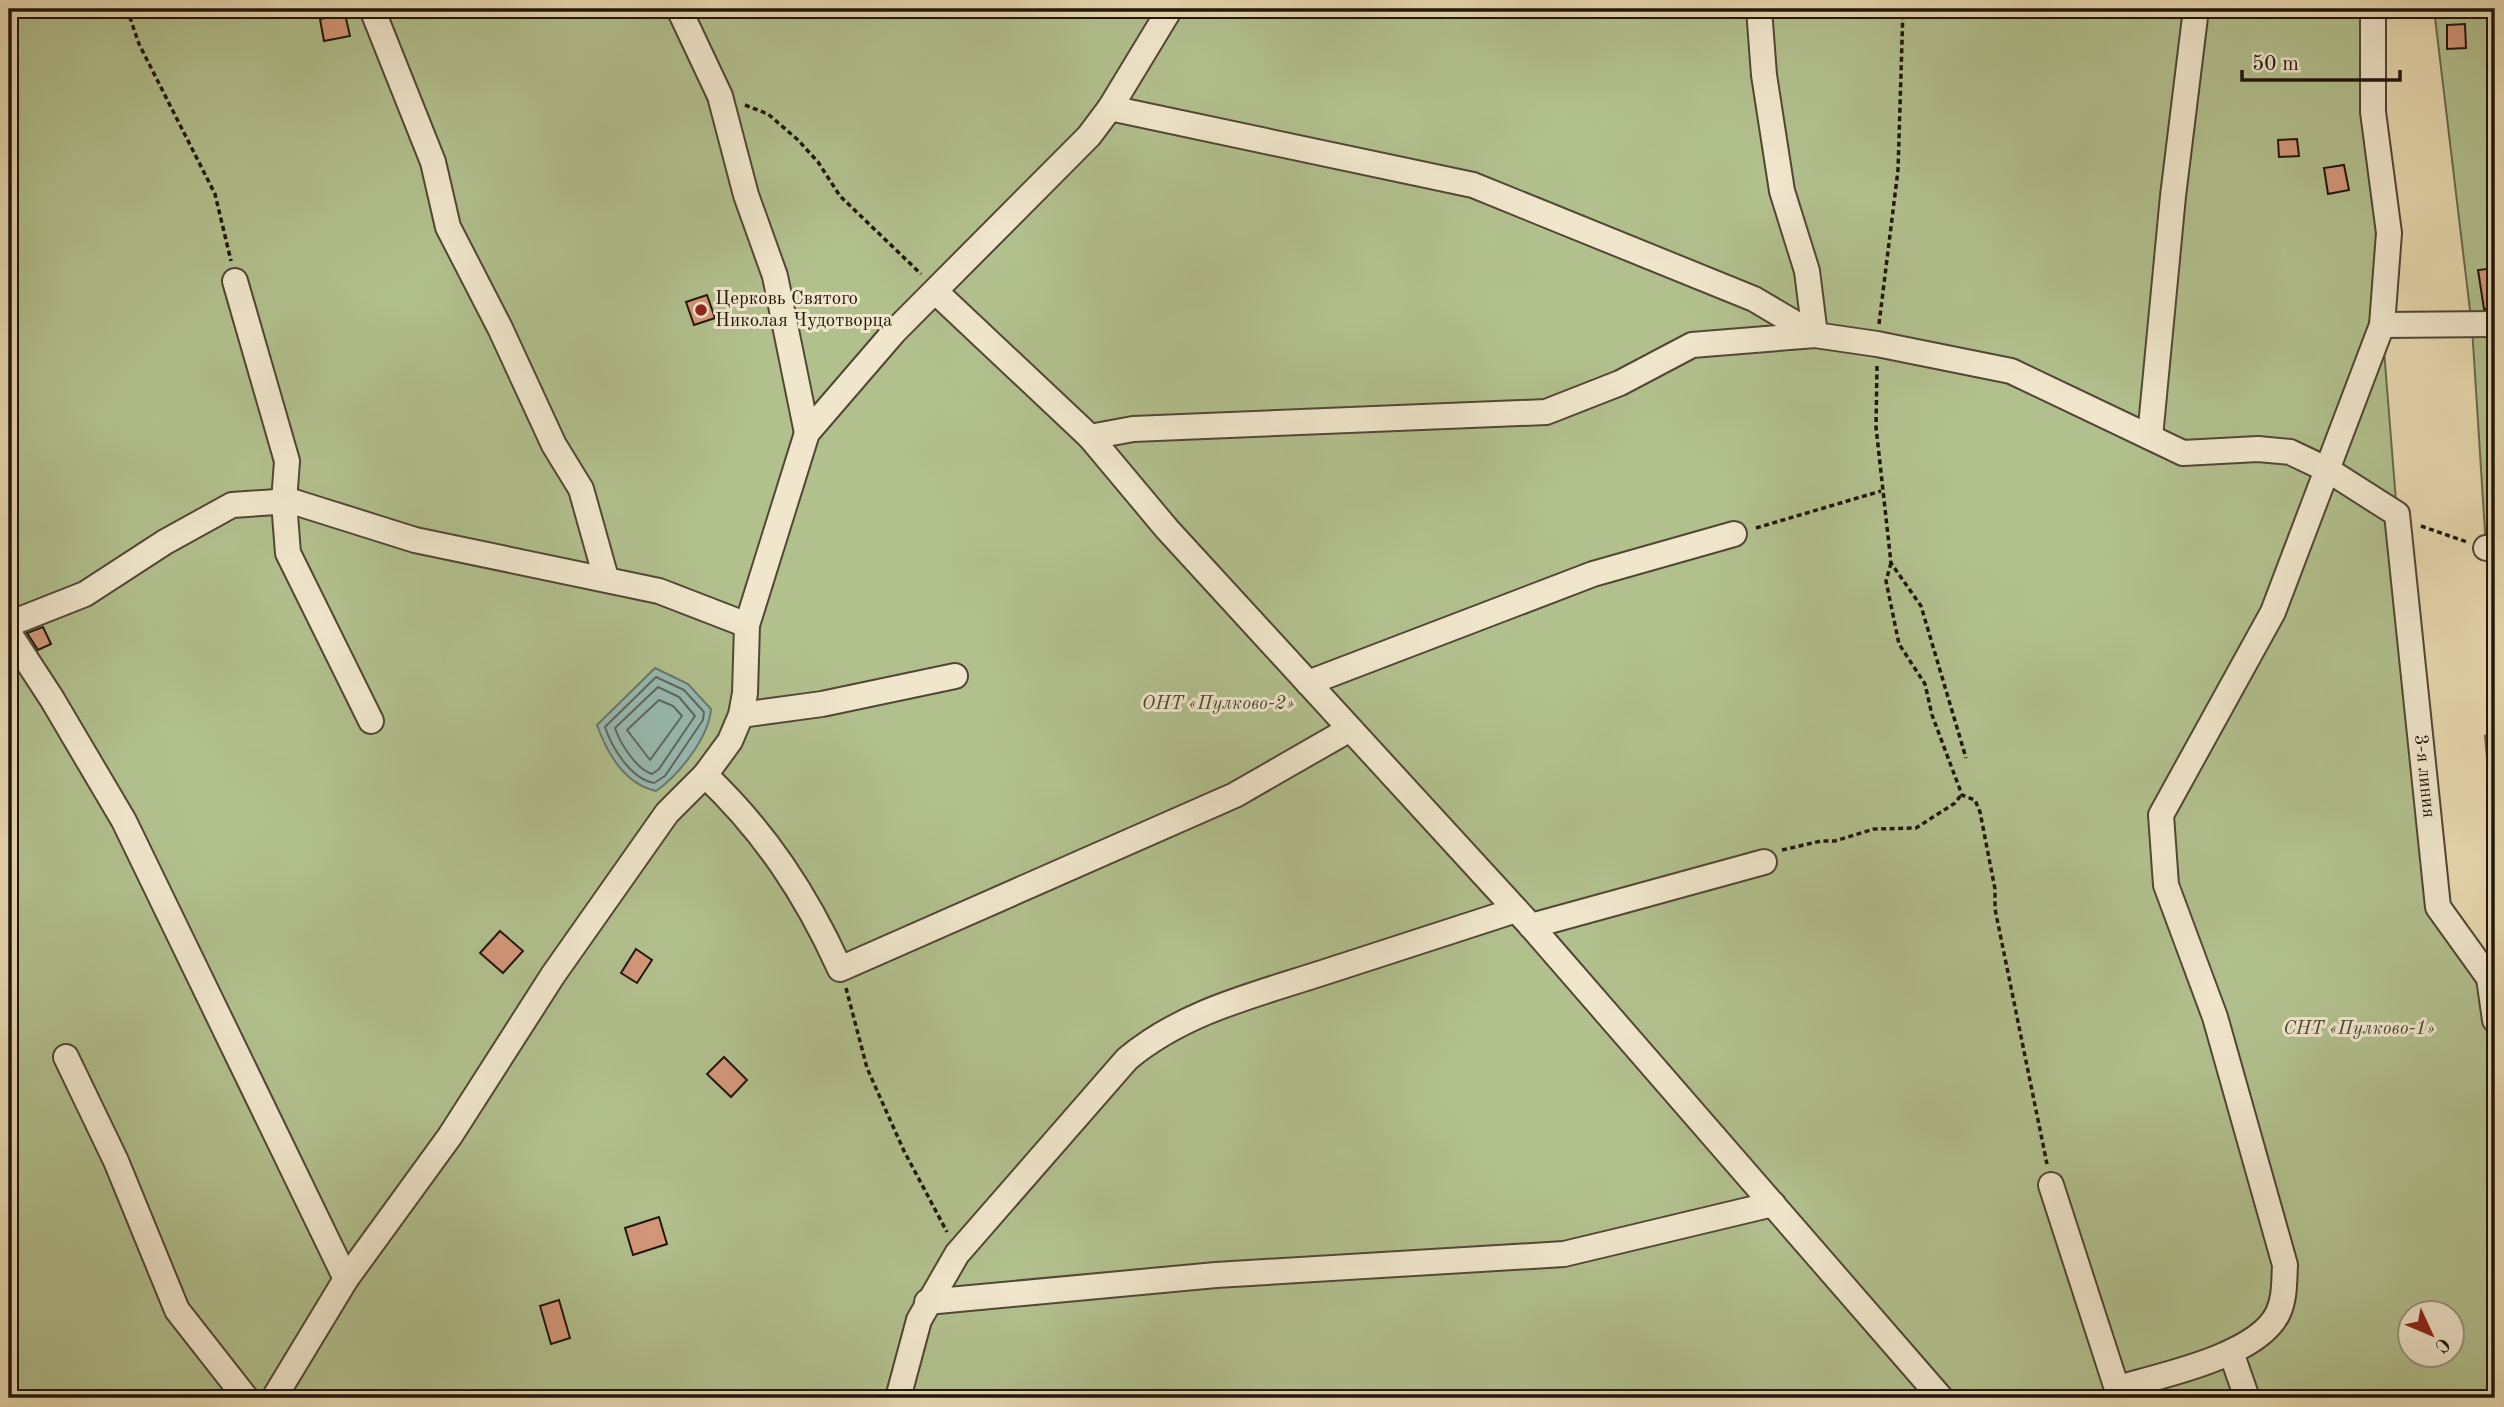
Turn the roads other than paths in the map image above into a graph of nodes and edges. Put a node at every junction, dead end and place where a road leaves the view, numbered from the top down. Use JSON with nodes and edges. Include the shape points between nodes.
{"nodes":[{"id":1,"x":372,"y":9,"type":"edge"},
{"id":2,"x":679,"y":9,"type":"edge"},
{"id":3,"x":1170,"y":9,"type":"edge"},
{"id":4,"x":1759,"y":9,"type":"edge"},
{"id":5,"x":2196,"y":9,"type":"edge"},
{"id":6,"x":2373,"y":9,"type":"edge"},
{"id":7,"x":1110,"y":108,"type":"junction"},
{"id":8,"x":235,"y":281,"type":"road end"},
{"id":9,"x":936,"y":292,"type":"junction"},
{"id":10,"x":2495,"y":324,"type":"edge"},
{"id":11,"x":2382,"y":325,"type":"junction"},
{"id":12,"x":1815,"y":335,"type":"junction"},
{"id":13,"x":807,"y":433,"type":"junction"},
{"id":14,"x":1090,"y":437,"type":"junction"},
{"id":15,"x":2150,"y":437,"type":"junction"},
{"id":16,"x":2328,"y":470,"type":"junction"},
{"id":17,"x":284,"y":502,"type":"junction"},
{"id":18,"x":1734,"y":534,"type":"road end"},
{"id":19,"x":606,"y":578,"type":"junction"},
{"id":20,"x":9,"y":624,"type":"edge"},
{"id":21,"x":747,"y":625,"type":"junction"},
{"id":22,"x":9,"y":633,"type":"edge"},
{"id":23,"x":955,"y":676,"type":"dead end"},
{"id":24,"x":1308,"y":684,"type":"junction"},
{"id":25,"x":741,"y":715,"type":"junction"},
{"id":26,"x":371,"y":721,"type":"dead end"},
{"id":27,"x":1350,"y":729,"type":"junction"},
{"id":28,"x":705,"y":775,"type":"junction"},
{"id":29,"x":1764,"y":862,"type":"road end"},
{"id":30,"x":1524,"y":918,"type":"junction"},
{"id":31,"x":2495,"y":1020,"type":"edge"},
{"id":32,"x":66,"y":1056,"type":"dead end"},
{"id":33,"x":2051,"y":1185,"type":"road end"},
{"id":34,"x":1773,"y":1205,"type":"junction"},
{"id":35,"x":346,"y":1279,"type":"junction"},
{"id":36,"x":927,"y":1302,"type":"junction"},
{"id":37,"x":2232,"y":1354,"type":"junction"},
{"id":38,"x":2119,"y":1393,"type":"edge"},
{"id":39,"x":246,"y":1398,"type":"edge"},
{"id":40,"x":274,"y":1398,"type":"edge"},
{"id":41,"x":898,"y":1398,"type":"edge"},
{"id":42,"x":1941,"y":1398,"type":"edge"},
{"id":43,"x":2247,"y":1398,"type":"edge"}],
"edges":[{"from":1,"to":19,"type":"street","via":[[433,162],[448,227],[554,445],[581,489]]},
{"from":2,"to":13,"type":"street","via":[[720,96],[746,195],[775,276]]},
{"from":3,"to":7,"type":"street"},
{"from":4,"to":12,"type":"street","via":[[1782,191],[1807,271]]},
{"from":5,"to":15,"type":"street"},
{"from":6,"to":11,"type":"street","via":[[2373,112],[2389,233]]},
{"from":7,"to":9,"type":"street","via":[[1089,136]]},
{"from":7,"to":12,"type":"street","via":[[1473,186],[1754,299]]},
{"from":8,"to":17,"type":"street","via":[[286,461]]},
{"from":9,"to":13,"type":"street","via":[[894,332]]},
{"from":9,"to":14,"type":"street"},
{"from":10,"to":11,"type":"street"},
{"from":11,"to":16,"type":"street"},
{"from":12,"to":14,"type":"street","via":[[1692,345],[1619,383],[1546,412],[1133,429]]},
{"from":12,"to":15,"type":"street","via":[[2011,371]]},
{"from":13,"to":21,"type":"street"},
{"from":14,"to":24,"type":"street"},
{"from":15,"to":16,"type":"street","via":[[2183,453],[2290,452]]},
{"from":16,"to":31,"type":"street","name":"3-я линия","via":[[2397,514],[2438,908],[2488,978]]},
{"from":16,"to":37,"type":"street","via":[[2273,612],[2161,815],[2166,886],[2215,1017],[2285,1265],[2277,1316]]},
{"from":17,"to":19,"type":"street","via":[[415,540]]},
{"from":17,"to":20,"type":"street","via":[[232,505],[85,594]]},
{"from":17,"to":26,"type":"street","via":[[288,553]]},
{"from":18,"to":24,"type":"street","via":[[1593,574]]},
{"from":19,"to":21,"type":"street","via":[[659,590]]},
{"from":21,"to":25,"type":"street"},
{"from":22,"to":35,"type":"street","via":[[124,821]]},
{"from":23,"to":25,"type":"street","via":[[822,704]]},
{"from":24,"to":27,"type":"street"},
{"from":25,"to":28,"type":"street","via":[[730,741]]},
{"from":27,"to":28,"type":"street","via":[[1236,795],[841,969],[817,918],[774,849]]},
{"from":27,"to":30,"type":"street"},
{"from":28,"to":35,"type":"street","via":[[667,813],[553,975],[450,1136]]},
{"from":29,"to":30,"type":"street"},
{"from":30,"to":34,"type":"street"},
{"from":30,"to":36,"type":"street","via":[[1223,1005],[1162,1032],[1127,1059],[957,1254]]},
{"from":32,"to":39,"type":"street","via":[[116,1161],[177,1310]]},
{"from":33,"to":38,"type":"street"},
{"from":34,"to":36,"type":"street","via":[[1564,1254],[1216,1275]]},
{"from":34,"to":42,"type":"street"},
{"from":35,"to":40,"type":"street"},
{"from":36,"to":41,"type":"street"},
{"from":37,"to":38,"type":"street"},
{"from":37,"to":43,"type":"street"}]}
